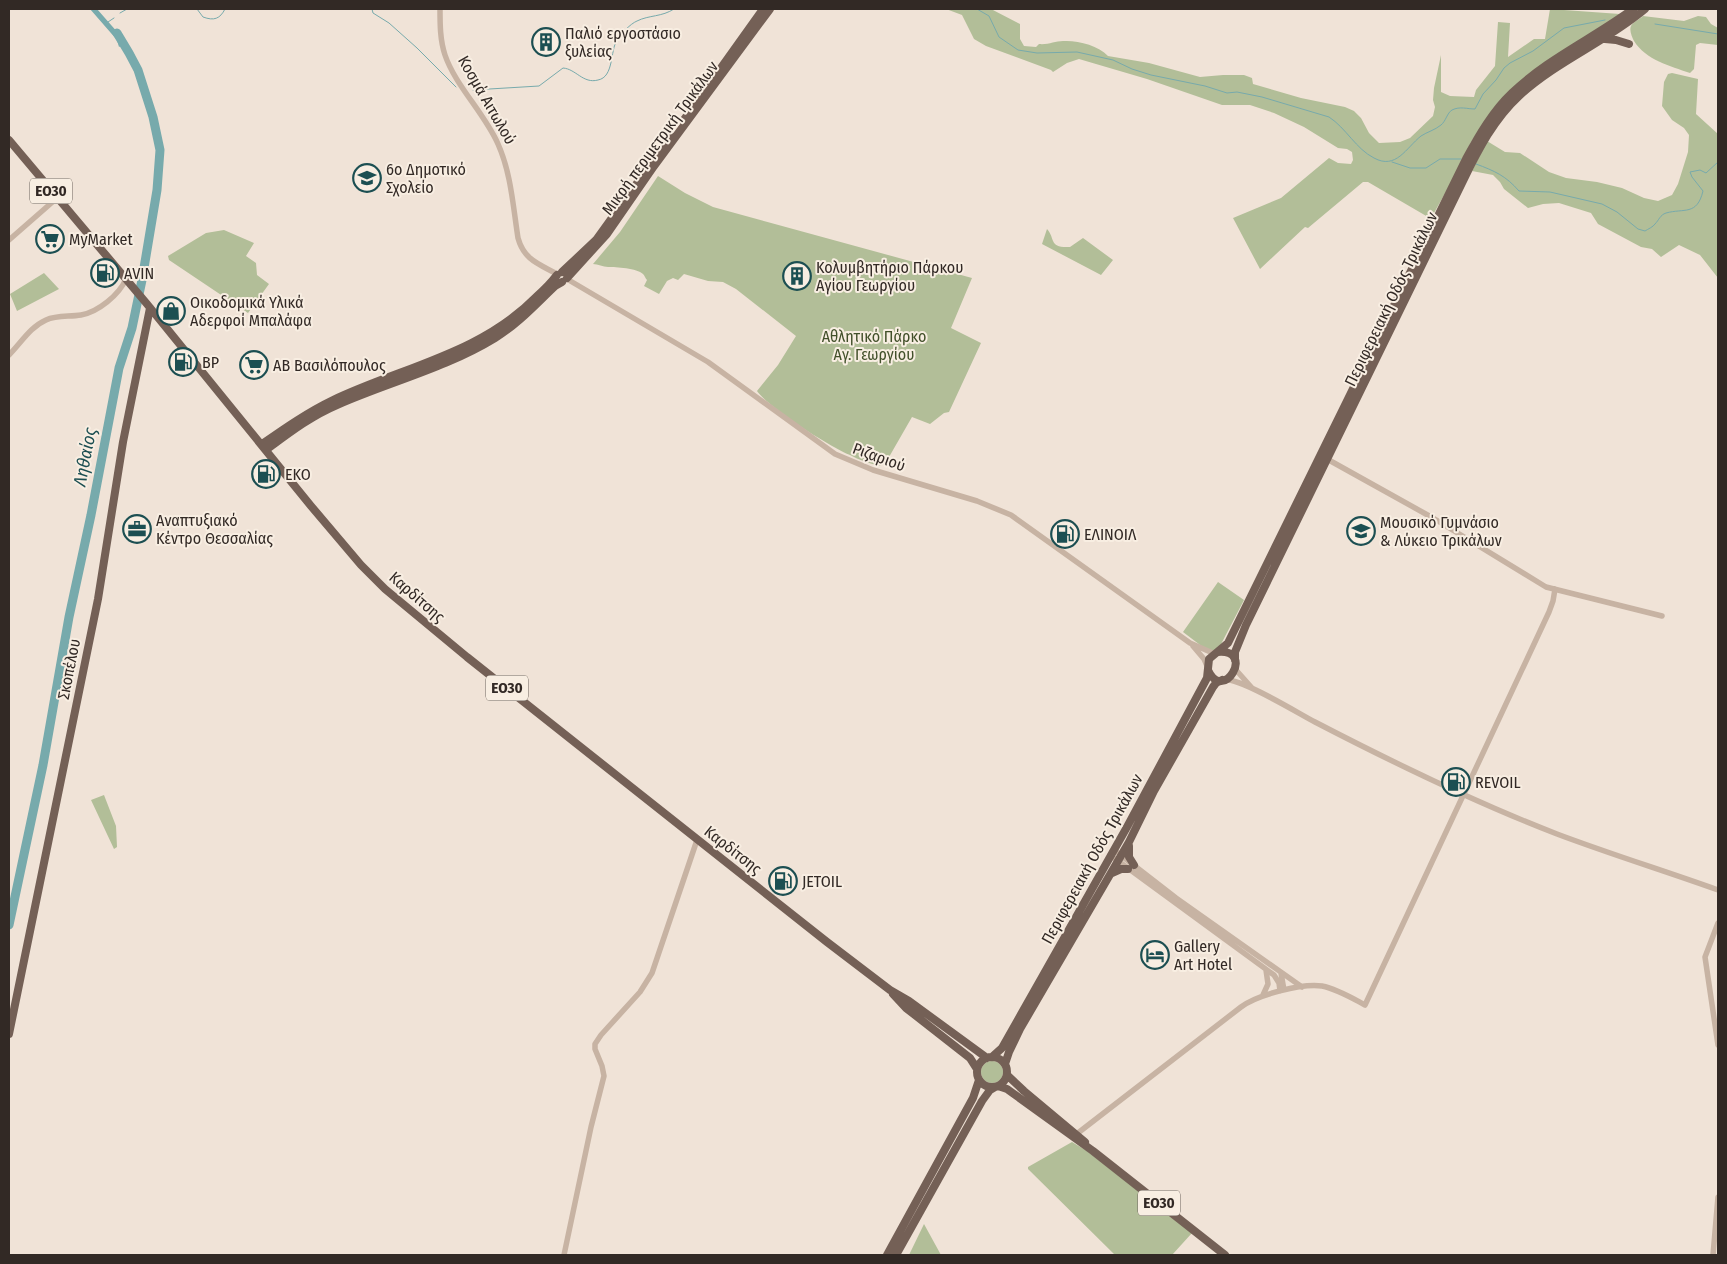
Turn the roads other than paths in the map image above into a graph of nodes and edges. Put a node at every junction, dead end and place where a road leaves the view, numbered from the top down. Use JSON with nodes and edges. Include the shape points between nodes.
{"nodes":[{"id":1,"x":440,"y":9,"type":"edge"},
{"id":2,"x":763,"y":9,"type":"edge"},
{"id":3,"x":770,"y":9,"type":"edge"},
{"id":4,"x":1633,"y":9,"type":"edge"},
{"id":5,"x":1645,"y":9,"type":"edge"},
{"id":6,"x":1603,"y":40,"type":"junction"},
{"id":7,"x":1629,"y":44,"type":"dead end"},
{"id":8,"x":9,"y":140,"type":"edge"},
{"id":9,"x":58,"y":198,"type":"junction"},
{"id":10,"x":9,"y":240,"type":"edge"},
{"id":11,"x":562,"y":276,"type":"junction"},
{"id":12,"x":126,"y":279,"type":"junction"},
{"id":13,"x":148,"y":306,"type":"junction"},
{"id":14,"x":9,"y":354,"type":"edge"},
{"id":15,"x":264,"y":447,"type":"junction"},
{"id":16,"x":1327,"y":459,"type":"junction"},
{"id":17,"x":1555,"y":590,"type":"junction"},
{"id":18,"x":1662,"y":616,"type":"dead end"},
{"id":19,"x":1190,"y":643,"type":"junction"},
{"id":20,"x":1217,"y":653,"type":"junction"},
{"id":21,"x":1234,"y":660,"type":"junction"},
{"id":22,"x":1208,"y":668,"type":"junction"},
{"id":23,"x":1236,"y":670,"type":"junction"},
{"id":24,"x":1225,"y":680,"type":"junction"},
{"id":25,"x":1252,"y":688,"type":"junction"},
{"id":26,"x":1463,"y":794,"type":"junction"},
{"id":27,"x":697,"y":840,"type":"junction"},
{"id":28,"x":1129,"y":842,"type":"junction"},
{"id":29,"x":1112,"y":853,"type":"junction"},
{"id":30,"x":1120,"y":859,"type":"junction"},
{"id":31,"x":1131,"y":867,"type":"junction"},
{"id":32,"x":1110,"y":874,"type":"junction"},
{"id":33,"x":1718,"y":890,"type":"edge"},
{"id":34,"x":1718,"y":923,"type":"edge"},
{"id":35,"x":1266,"y":970,"type":"junction"},
{"id":36,"x":1281,"y":973,"type":"junction"},
{"id":37,"x":1302,"y":988,"type":"junction"},
{"id":38,"x":890,"y":990,"type":"junction"},
{"id":39,"x":1282,"y":991,"type":"junction"},
{"id":40,"x":1264,"y":996,"type":"junction"},
{"id":41,"x":9,"y":1034,"type":"edge"},
{"id":42,"x":1718,"y":1045,"type":"edge"},
{"id":43,"x":989,"y":1057,"type":"junction"},
{"id":44,"x":1005,"y":1064,"type":"junction"},
{"id":45,"x":976,"y":1066,"type":"junction"},
{"id":46,"x":1007,"y":1075,"type":"junction"},
{"id":47,"x":979,"y":1080,"type":"junction"},
{"id":48,"x":996,"y":1087,"type":"junction"},
{"id":49,"x":1074,"y":1135,"type":"junction"},
{"id":50,"x":1718,"y":1197,"type":"edge"},
{"id":51,"x":564,"y":1255,"type":"edge"},
{"id":52,"x":888,"y":1255,"type":"edge"},
{"id":53,"x":896,"y":1255,"type":"edge"},
{"id":54,"x":1225,"y":1255,"type":"edge"},
{"id":55,"x":1713,"y":1255,"type":"edge"}],
"edges":[{"from":1,"to":11,"type":"street","name":"Κοσμά Αιτωλού","via":[[445,55],[492,132],[506,164],[521,246],[528,258]]},
{"from":2,"to":11,"type":"main road","name":"Μικρή περιμετρική Τρικάλων","via":[[596,240]]},
{"from":3,"to":11,"type":"main road","name":"Μικρή περιμετρική Τρικάλων","via":[[607,234]]},
{"from":4,"to":20,"type":"main road","name":"Περιφερειακή Οδός Τρικάλων","via":[[1528,79],[1506,100],[1481,132],[1228,643]]},
{"from":5,"to":6,"type":"main road","name":"Περιφερειακή Οδός Τρικάλων"},
{"from":6,"to":7,"type":"main road"},
{"from":6,"to":16,"type":"main road","name":"Περιφερειακή Οδός Τρικάλων","via":[[1533,84],[1493,126]]},
{"from":8,"to":9,"type":"main road","name":"Καρδίτσης","number":"ΕΟ30"},
{"from":9,"to":10,"type":"street"},
{"from":9,"to":12,"type":"main road","name":"Καρδίτσης","number":"ΕΟ30"},
{"from":11,"to":15,"type":"main road","name":"Μικρή περιμετρική Τρικάλων","via":[[528,313],[495,338],[444,364],[337,405]]},
{"from":11,"to":19,"type":"street","name":"Ριζαριού","via":[[708,362],[835,454],[873,470],[977,501],[1011,515]]},
{"from":12,"to":13,"type":"main road","name":"Καρδίτσης","number":"ΕΟ30"},
{"from":12,"to":14,"type":"street","via":[[122,288],[93,311],[51,318],[39,324]]},
{"from":13,"to":15,"type":"main road","name":"Καρδίτσης","number":"ΕΟ30"},
{"from":13,"to":41,"type":"main road","name":"Σκοπέλου","via":[[98,599]]},
{"from":15,"to":27,"type":"main road","name":"Καρδίτσης","number":"ΕΟ30","via":[[361,565],[401,604]]},
{"from":16,"to":17,"type":"street"},
{"from":16,"to":21,"type":"main road","name":"Περιφερειακή Οδός Τρικάλων","via":[[1246,625]]},
{"from":17,"to":18,"type":"street"},
{"from":17,"to":26,"type":"street","via":[[1549,612]]},
{"from":19,"to":20,"type":"street","name":"Ριζαριού"},
{"from":19,"to":22,"type":"street","name":"Ριζαριού"},
{"from":20,"to":21,"type":"main road","via":[[1226,652]]},
{"from":20,"to":22,"type":"main road","via":[[1209,659]]},
{"from":21,"to":23,"type":"main road"},
{"from":22,"to":24,"type":"main road","via":[[1212,677]]},
{"from":22,"to":29,"type":"main road","name":"Περιφερειακή Οδός Τρικάλων","via":[[1207,678],[1195,702]]},
{"from":23,"to":24,"type":"main road"},
{"from":23,"to":25,"type":"street"},
{"from":24,"to":25,"type":"street","via":[[1234,680]]},
{"from":24,"to":28,"type":"main road","name":"Περιφερειακή Οδός Τρικάλων","via":[[1216,683],[1202,706]]},
{"from":25,"to":26,"type":"street","via":[[1326,728]]},
{"from":26,"to":33,"type":"street","via":[[1573,840]]},
{"from":26,"to":37,"type":"street","via":[[1365,1005],[1324,986]]},
{"from":27,"to":38,"type":"main road","name":"Καρδίτσης","number":"ΕΟ30"},
{"from":27,"to":51,"type":"street","via":[[652,973],[595,1045],[604,1076]]},
{"from":28,"to":30,"type":"main road","name":"Περιφερειακή Οδός Τρικάλων"},
{"from":28,"to":31,"type":"main road"},
{"from":29,"to":30,"type":"street"},
{"from":29,"to":43,"type":"main road","name":"Περιφερειακή Οδός Τρικάλων","via":[[1002,1048]]},
{"from":30,"to":31,"type":"street"},
{"from":30,"to":32,"type":"main road","name":"Περιφερειακή Οδός Τρικάλων"},
{"from":31,"to":32,"type":"main road"},
{"from":31,"to":35,"type":"street"},
{"from":31,"to":36,"type":"street"},
{"from":32,"to":44,"type":"main road","name":"Περιφερειακή Οδός Τρικάλων","via":[[1020,1030]]},
{"from":34,"to":42,"type":"street","via":[[1705,956]]},
{"from":35,"to":39,"type":"street","via":[[1276,977]]},
{"from":35,"to":40,"type":"street","via":[[1268,984]]},
{"from":36,"to":37,"type":"street"},
{"from":36,"to":39,"type":"street"},
{"from":37,"to":39,"type":"street"},
{"from":38,"to":43,"type":"main road","name":"Καρδίτσης","number":"ΕΟ30"},
{"from":38,"to":45,"type":"main road","name":"Καρδίτσης","number":"ΕΟ30","via":[[906,1008]]},
{"from":39,"to":40,"type":"street"},
{"from":40,"to":49,"type":"street","via":[[1241,1007]]},
{"from":43,"to":44,"type":"main road","number":"ΕΟ30","via":[[1000,1059]]},
{"from":43,"to":45,"type":"main road"},
{"from":44,"to":46,"type":"main road"},
{"from":45,"to":47,"type":"main road"},
{"from":46,"to":48,"type":"main road","via":[[1005,1081]]},
{"from":46,"to":49,"type":"main road","number":"ΕΟ30"},
{"from":47,"to":48,"type":"main road","number":"ΕΟ30","via":[[984,1085]]},
{"from":47,"to":52,"type":"main road","via":[[973,1098]]},
{"from":48,"to":49,"type":"main road","number":"ΕΟ30","via":[[1008,1089]]},
{"from":48,"to":53,"type":"main road","via":[[982,1101]]},
{"from":49,"to":54,"type":"main road","number":"ΕΟ30"},
{"from":50,"to":55,"type":"street"}]}
